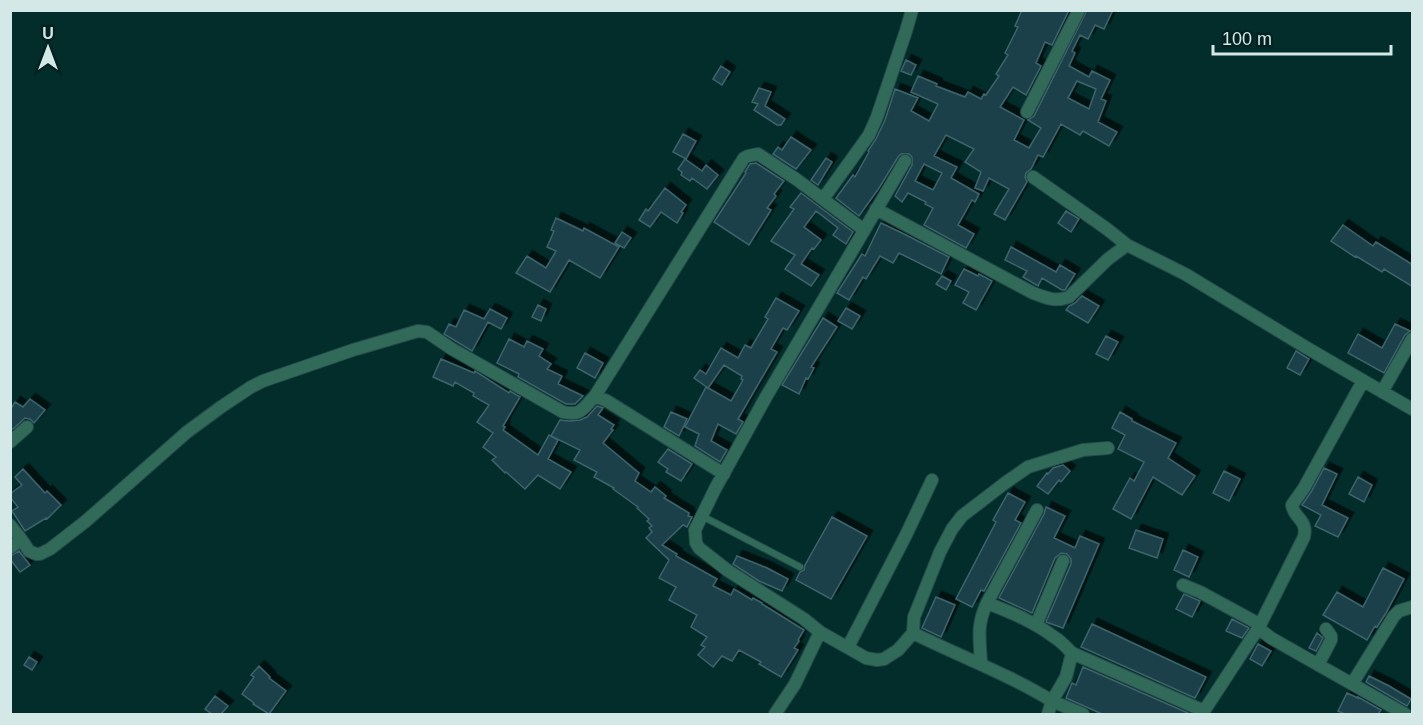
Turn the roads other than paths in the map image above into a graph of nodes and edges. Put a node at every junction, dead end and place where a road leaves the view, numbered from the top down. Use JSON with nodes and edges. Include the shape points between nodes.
{"nodes":[{"id":1,"x":912,"y":10,"type":"edge"},
{"id":2,"x":1079,"y":10,"type":"edge"},
{"id":3,"x":1027,"y":112,"type":"dead end"},
{"id":4,"x":906,"y":161,"type":"dead end"},
{"id":5,"x":1033,"y":177,"type":"dead end"},
{"id":6,"x":823,"y":199,"type":"junction"},
{"id":7,"x":876,"y":209,"type":"junction"},
{"id":8,"x":864,"y":230,"type":"junction"},
{"id":9,"x":1127,"y":245,"type":"junction"},
{"id":10,"x":1413,"y":339,"type":"edge"},
{"id":11,"x":1363,"y":381,"type":"junction"},
{"id":12,"x":1382,"y":392,"type":"junction"},
{"id":13,"x":595,"y":396,"type":"junction"},
{"id":14,"x":1413,"y":409,"type":"edge"},
{"id":15,"x":27,"y":427,"type":"dead end"},
{"id":16,"x":10,"y":442,"type":"edge"},
{"id":17,"x":1108,"y":448,"type":"dead end"},
{"id":18,"x":724,"y":474,"type":"junction"},
{"id":19,"x":932,"y":480,"type":"dead end"},
{"id":20,"x":1037,"y":510,"type":"dead end"},
{"id":21,"x":701,"y":516,"type":"junction"},
{"id":22,"x":10,"y":525,"type":"edge"},
{"id":23,"x":21,"y":539,"type":"junction"},
{"id":24,"x":10,"y":548,"type":"edge"},
{"id":25,"x":1064,"y":561,"type":"dead end"},
{"id":26,"x":800,"y":567,"type":"dead end"},
{"id":27,"x":1183,"y":585,"type":"dead end"},
{"id":28,"x":987,"y":603,"type":"junction"},
{"id":29,"x":1413,"y":607,"type":"edge"},
{"id":30,"x":1036,"y":625,"type":"junction"},
{"id":31,"x":1259,"y":627,"type":"junction"},
{"id":32,"x":1326,"y":629,"type":"dead end"},
{"id":33,"x":820,"y":632,"type":"junction"},
{"id":34,"x":913,"y":633,"type":"junction"},
{"id":35,"x":848,"y":647,"type":"junction"},
{"id":36,"x":1072,"y":653,"type":"junction"},
{"id":37,"x":981,"y":664,"type":"junction"},
{"id":38,"x":1318,"y":665,"type":"junction"},
{"id":39,"x":1352,"y":684,"type":"junction"},
{"id":40,"x":1052,"y":701,"type":"junction"},
{"id":41,"x":1203,"y":713,"type":"edge"},
{"id":42,"x":775,"y":714,"type":"edge"},
{"id":43,"x":1048,"y":714,"type":"edge"},
{"id":44,"x":1083,"y":714,"type":"edge"},
{"id":45,"x":1405,"y":714,"type":"edge"}],
"edges":[{"from":1,"to":6,"type":"street","via":[[869,135]]},
{"from":2,"to":3,"type":"street"},
{"from":4,"to":7,"type":"street"},
{"from":5,"to":9,"type":"street"},
{"from":6,"to":8,"type":"street"},
{"from":6,"to":13,"type":"street","via":[[758,154],[744,158]]},
{"from":7,"to":8,"type":"street"},
{"from":7,"to":9,"type":"street","via":[[1052,300],[1069,297]]},
{"from":8,"to":18,"type":"street"},
{"from":9,"to":11,"type":"street","via":[[1185,274]]},
{"from":10,"to":12,"type":"street"},
{"from":11,"to":12,"type":"street"},
{"from":11,"to":31,"type":"street","via":[[1292,505],[1304,522],[1304,537]]},
{"from":12,"to":14,"type":"street"},
{"from":13,"to":18,"type":"street"},
{"from":13,"to":23,"type":"street","via":[[577,414],[563,412],[427,332],[411,332],[251,387],[187,432],[50,549],[36,554]]},
{"from":15,"to":16,"type":"street"},
{"from":17,"to":34,"type":"street","via":[[1083,450],[1029,467],[962,516],[936,561],[914,617]]},
{"from":18,"to":21,"type":"street"},
{"from":19,"to":35,"type":"street"},
{"from":20,"to":28,"type":"street"},
{"from":21,"to":26,"type":"lane"},
{"from":21,"to":33,"type":"street","via":[[695,530],[699,548]]},
{"from":22,"to":23,"type":"street"},
{"from":23,"to":24,"type":"street"},
{"from":25,"to":30,"type":"street"},
{"from":27,"to":31,"type":"street"},
{"from":28,"to":30,"type":"street"},
{"from":28,"to":37,"type":"street","via":[[979,626]]},
{"from":29,"to":39,"type":"street","via":[[1394,616]]},
{"from":30,"to":36,"type":"street"},
{"from":31,"to":38,"type":"street"},
{"from":31,"to":41,"type":"street"},
{"from":32,"to":38,"type":"street","via":[[1331,640]]},
{"from":33,"to":35,"type":"street"},
{"from":33,"to":42,"type":"street","via":[[795,684]]},
{"from":34,"to":35,"type":"street","via":[[884,659],[866,658]]},
{"from":34,"to":37,"type":"street"},
{"from":36,"to":40,"type":"street","via":[[1066,677]]},
{"from":36,"to":41,"type":"street"},
{"from":37,"to":40,"type":"street"},
{"from":38,"to":39,"type":"street"},
{"from":39,"to":45,"type":"street"},
{"from":40,"to":43,"type":"street"},
{"from":40,"to":44,"type":"street"}]}
